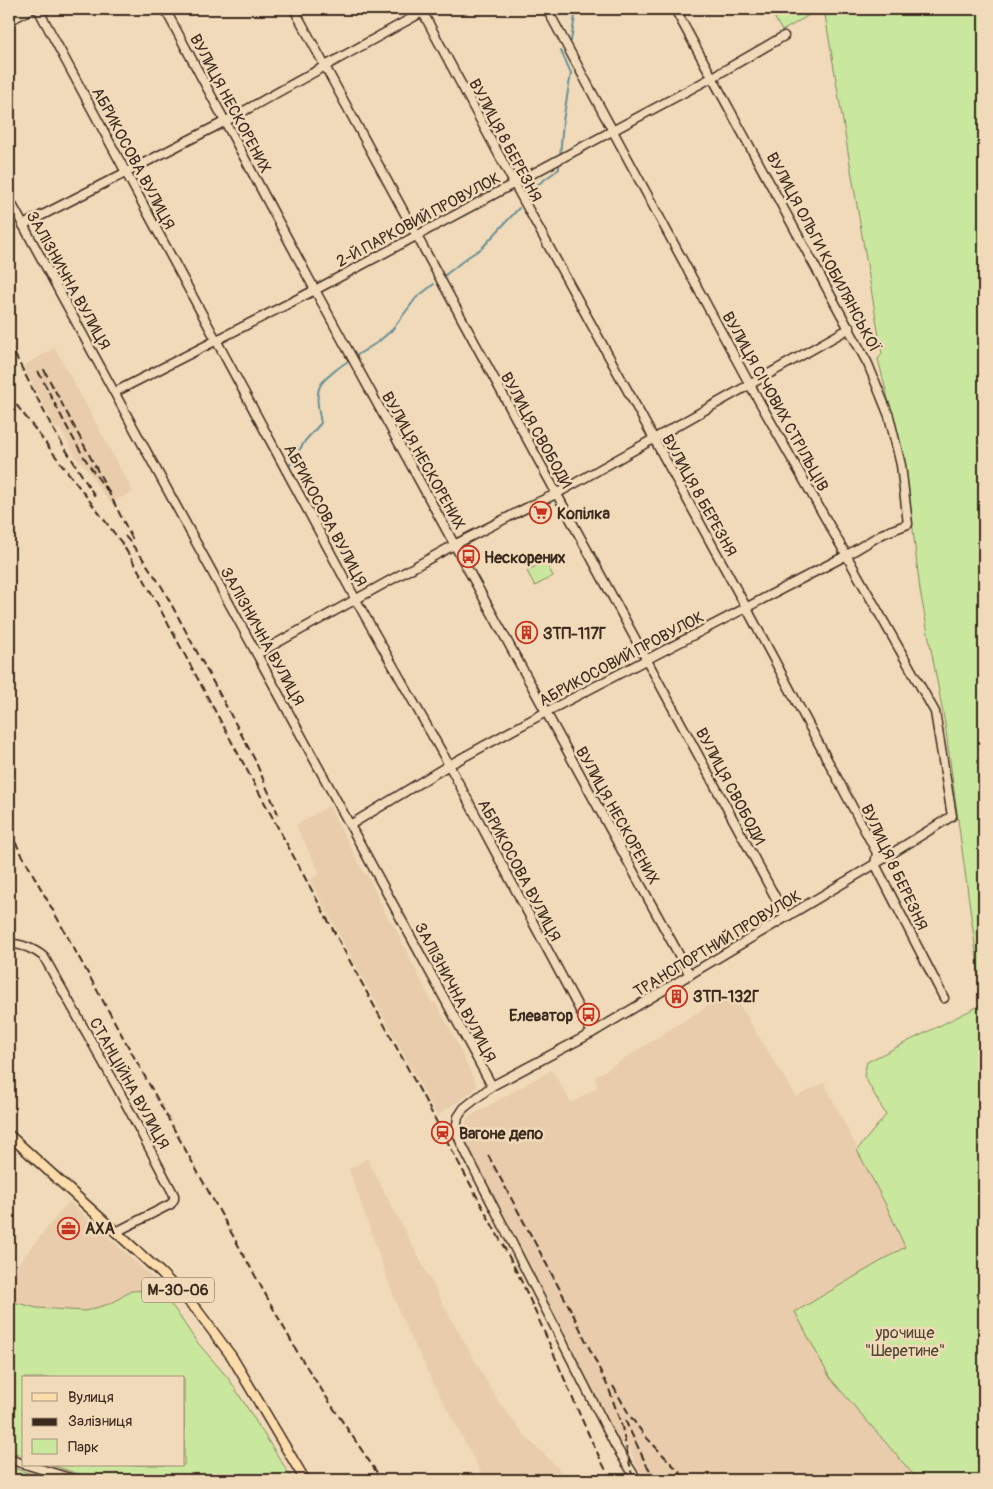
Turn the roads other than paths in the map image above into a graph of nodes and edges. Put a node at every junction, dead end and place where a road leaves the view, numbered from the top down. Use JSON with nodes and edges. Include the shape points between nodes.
{"nodes":[{"id":1,"x":31,"y":9,"type":"edge"},
{"id":2,"x":38,"y":9,"type":"edge"},
{"id":3,"x":165,"y":9,"type":"edge"},
{"id":4,"x":294,"y":9,"type":"edge"},
{"id":5,"x":547,"y":9,"type":"edge"},
{"id":6,"x":675,"y":9,"type":"edge"},
{"id":7,"x":424,"y":10,"type":"edge"},
{"id":8,"x":9,"y":21,"type":"edge"},
{"id":9,"x":784,"y":36,"type":"dead end"},
{"id":10,"x":326,"y":66,"type":"junction"},
{"id":11,"x":713,"y":77,"type":"junction"},
{"id":12,"x":226,"y":121,"type":"junction"},
{"id":13,"x":612,"y":130,"type":"junction"},
{"id":14,"x":126,"y":173,"type":"junction"},
{"id":15,"x":514,"y":183,"type":"junction"},
{"id":16,"x":9,"y":199,"type":"edge"},
{"id":17,"x":23,"y":225,"type":"junction"},
{"id":18,"x":416,"y":236,"type":"junction"},
{"id":19,"x":315,"y":290,"type":"junction"},
{"id":20,"x":850,"y":328,"type":"junction"},
{"id":21,"x":216,"y":340,"type":"junction"},
{"id":22,"x":750,"y":385,"type":"junction"},
{"id":23,"x":115,"y":392,"type":"junction"},
{"id":24,"x":653,"y":439,"type":"junction"},
{"id":25,"x":556,"y":494,"type":"junction"},
{"id":26,"x":908,"y":524,"type":"joint"},
{"id":27,"x":454,"y":545,"type":"junction"},
{"id":28,"x":847,"y":555,"type":"junction"},
{"id":29,"x":356,"y":600,"type":"junction"},
{"id":30,"x":746,"y":607,"type":"junction"},
{"id":31,"x":257,"y":654,"type":"junction"},
{"id":32,"x":647,"y":660,"type":"junction"},
{"id":33,"x":546,"y":712,"type":"junction"},
{"id":34,"x":449,"y":765,"type":"junction"},
{"id":35,"x":952,"y":816,"type":"joint"},
{"id":36,"x":350,"y":825,"type":"junction"},
{"id":37,"x":875,"y":864,"type":"junction"},
{"id":38,"x":786,"y":917,"type":"junction"},
{"id":39,"x":9,"y":943,"type":"edge"},
{"id":40,"x":690,"y":975,"type":"junction"},
{"id":41,"x":944,"y":998,"type":"dead end"},
{"id":42,"x":592,"y":1033,"type":"junction"},
{"id":43,"x":492,"y":1086,"type":"junction"},
{"id":44,"x":9,"y":1135,"type":"edge"},
{"id":45,"x":116,"y":1232,"type":"junction"},
{"id":46,"x":9,"y":1459,"type":"edge"},
{"id":47,"x":22,"y":1463,"type":"edge"},
{"id":48,"x":31,"y":1466,"type":"edge"},
{"id":49,"x":76,"y":1480,"type":"edge"},
{"id":50,"x":305,"y":1480,"type":"edge"},
{"id":51,"x":637,"y":1480,"type":"edge"}],
"edges":[{"from":1,"to":8,"type":"street"},
{"from":2,"to":14,"type":"street","name":"АБРИКОСОВА ВУЛИЦЯ"},
{"from":3,"to":12,"type":"street","name":"ВУЛИЦЯ НЕСКОРЕНИХ"},
{"from":4,"to":10,"type":"street","name":"ВУЛИЦЯ СВОБОДИ"},
{"from":5,"to":13,"type":"street","name":"ВУЛИЦЯ СІЧОВИХ СТРІЛЬЦІВ"},
{"from":6,"to":11,"type":"street","name":"ВУЛИЦЯ ОЛЬГИ КОБИЛЯНСЬКОЇ"},
{"from":7,"to":10,"type":"street"},
{"from":7,"to":15,"type":"street","name":"ВУЛИЦЯ 8 БЕРЕЗНЯ"},
{"from":9,"to":11,"type":"street","name":"2-Й ПАРКОВИЙ ПРОВУЛОК"},
{"from":10,"to":12,"type":"street"},
{"from":10,"to":18,"type":"street","name":"ВУЛИЦЯ СВОБОДИ"},
{"from":11,"to":13,"type":"street","name":"2-Й ПАРКОВИЙ ПРОВУЛОК"},
{"from":11,"to":20,"type":"street","name":"ВУЛИЦЯ ОЛЬГИ КОБИЛЯНСЬКОЇ"},
{"from":12,"to":14,"type":"street"},
{"from":12,"to":19,"type":"street","name":"ВУЛИЦЯ НЕСКОРЕНИХ"},
{"from":13,"to":15,"type":"street","name":"2-Й ПАРКОВИЙ ПРОВУЛОК"},
{"from":13,"to":22,"type":"street","name":"ВУЛИЦЯ СІЧОВИХ СТРІЛЬЦІВ"},
{"from":14,"to":17,"type":"street"},
{"from":14,"to":21,"type":"street","name":"АБРИКОСОВА ВУЛИЦЯ"},
{"from":15,"to":18,"type":"street","name":"2-Й ПАРКОВИЙ ПРОВУЛОК"},
{"from":15,"to":24,"type":"street","name":"ВУЛИЦЯ 8 БЕРЕЗНЯ"},
{"from":16,"to":17,"type":"street","name":"ЗАЛІЗНИЧНА ВУЛИЦЯ"},
{"from":17,"to":23,"type":"street","name":"ЗАЛІЗНИЧНА ВУЛИЦЯ"},
{"from":18,"to":19,"type":"street","name":"2-Й ПАРКОВИЙ ПРОВУЛОК"},
{"from":18,"to":25,"type":"street","name":"ВУЛИЦЯ СВОБОДИ"},
{"from":19,"to":21,"type":"street","name":"2-Й ПАРКОВИЙ ПРОВУЛОК"},
{"from":19,"to":27,"type":"street","name":"ВУЛИЦЯ НЕСКОРЕНИХ"},
{"from":20,"to":22,"type":"street"},
{"from":20,"to":26,"type":"street","name":"ВУЛИЦЯ ОЛЬГИ КОБИЛЯНСЬКОЇ","via":[[889,416],[901,465]]},
{"from":21,"to":23,"type":"street","name":"2-Й ПАРКОВИЙ ПРОВУЛОК"},
{"from":21,"to":29,"type":"street","name":"АБРИКОСОВА ВУЛИЦЯ"},
{"from":22,"to":24,"type":"street"},
{"from":22,"to":28,"type":"street","name":"ВУЛИЦЯ СІЧОВИХ СТРІЛЬЦІВ"},
{"from":23,"to":31,"type":"street","name":"ЗАЛІЗНИЧНА ВУЛИЦЯ"},
{"from":24,"to":25,"type":"street"},
{"from":24,"to":30,"type":"street","name":"ВУЛИЦЯ 8 БЕРЕЗНЯ"},
{"from":25,"to":27,"type":"street"},
{"from":25,"to":32,"type":"street","name":"ВУЛИЦЯ СВОБОДИ"},
{"from":26,"to":28,"type":"street","name":"АБРИКОСОВИЙ ПРОВУЛОК","via":[[882,534]]},
{"from":27,"to":29,"type":"street"},
{"from":27,"to":33,"type":"street","name":"ВУЛИЦЯ НЕСКОРЕНИХ"},
{"from":28,"to":30,"type":"street","name":"АБРИКОСОВИЙ ПРОВУЛОК"},
{"from":28,"to":35,"type":"street","name":"ВУЛИЦЯ СІЧОВИХ СТРІЛЬЦІВ","via":[[935,712]]},
{"from":29,"to":31,"type":"street"},
{"from":29,"to":34,"type":"street","name":"АБРИКОСОВА ВУЛИЦЯ"},
{"from":30,"to":32,"type":"street","name":"АБРИКОСОВИЙ ПРОВУЛОК"},
{"from":30,"to":37,"type":"street","name":"ВУЛИЦЯ 8 БЕРЕЗНЯ","via":[[877,853]]},
{"from":31,"to":36,"type":"street","name":"ЗАЛІЗНИЧНА ВУЛИЦЯ"},
{"from":32,"to":33,"type":"street","name":"АБРИКОСОВИЙ ПРОВУЛОК"},
{"from":32,"to":38,"type":"street","name":"ВУЛИЦЯ СВОБОДИ"},
{"from":33,"to":34,"type":"street","name":"АБРИКОСОВИЙ ПРОВУЛОК"},
{"from":33,"to":40,"type":"street","name":"ВУЛИЦЯ НЕСКОРЕНИХ"},
{"from":34,"to":36,"type":"street","name":"АБРИКОСОВИЙ ПРОВУЛОК"},
{"from":34,"to":42,"type":"street","name":"АБРИКОСОВА ВУЛИЦЯ"},
{"from":35,"to":37,"type":"street","name":"ТРАНСПОРТНИЙ ПРОВУЛОК"},
{"from":36,"to":43,"type":"street","name":"ЗАЛІЗНИЧНА ВУЛИЦЯ"},
{"from":37,"to":38,"type":"street","name":"ТРАНСПОРТНИЙ ПРОВУЛОК"},
{"from":37,"to":41,"type":"street","name":"ВУЛИЦЯ 8 БЕРЕЗНЯ"},
{"from":38,"to":40,"type":"street","name":"ТРАНСПОРТНИЙ ПРОВУЛОК"},
{"from":39,"to":45,"type":"street","name":"СТАНЦІЙНА ВУЛИЦЯ","via":[[36,950],[44,957],[174,1195],[171,1204]]},
{"from":40,"to":42,"type":"street","name":"ТРАНСПОРТНИЙ ПРОВУЛОК"},
{"from":42,"to":43,"type":"street","name":"ТРАНСПОРТНИЙ ПРОВУЛОК"},
{"from":43,"to":51,"type":"street","name":"ТРАНСПОРТНИЙ ПРОВУЛОК","via":[[464,1108],[458,1117],[458,1136],[615,1445]]},
{"from":44,"to":45,"type":"main road","number":"М-30-06"},
{"from":45,"to":50,"type":"main road","number":"М-30-06","via":[[180,1291],[215,1332]]},
{"from":46,"to":47,"type":"street"},
{"from":48,"to":49,"type":"street"}]}
